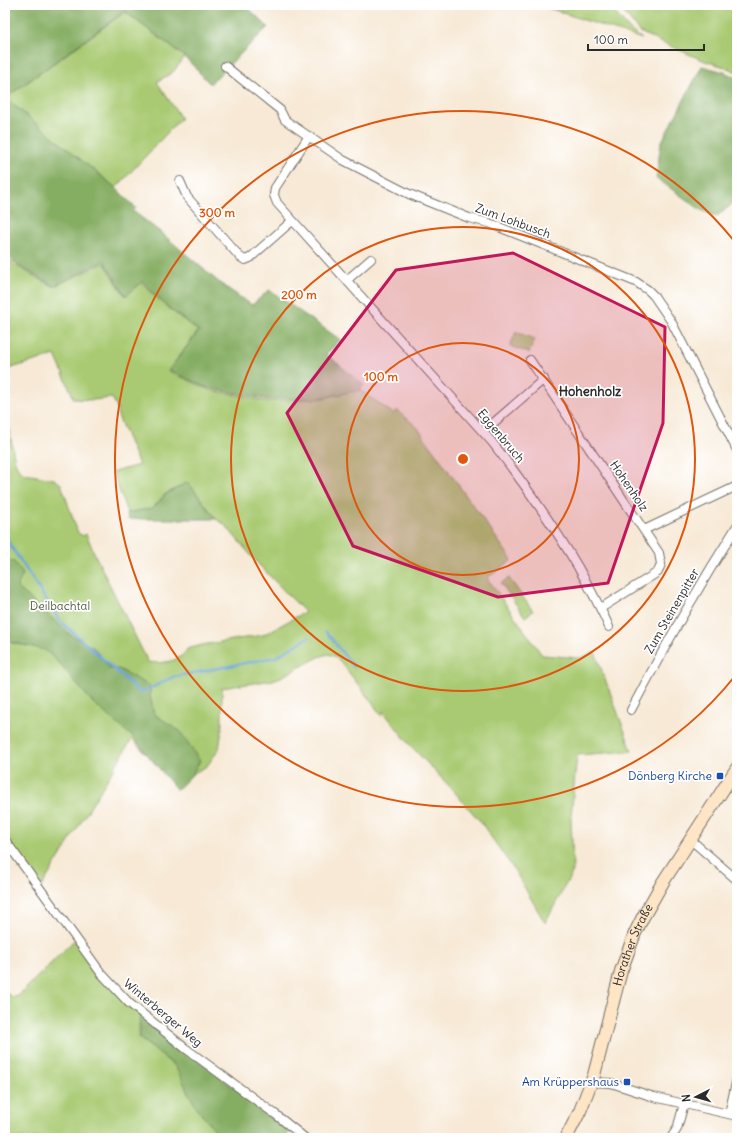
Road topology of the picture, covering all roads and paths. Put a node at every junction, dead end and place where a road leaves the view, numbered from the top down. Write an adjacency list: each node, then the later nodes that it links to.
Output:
1 (225, 66): 2 (street, Zum Lohbusch)
2 (309, 136): 4 (street, Eggenbruch); 10 (street, Zum Lohbusch)
3 (180, 181): 4 (street)
4 (292, 221): 6 (street, Eggenbruch)
5 (371, 259): 6 (street)
6 (347, 280): 9 (street, Eggenbruch)
7 (530, 360): 8 (street, Hohenholz)
8 (544, 379): 9 (street); 13 (street, Hohenholz)
9 (483, 432): 14 (street, Eggenbruch)
10 (737, 450)
11 (737, 486): 13 (street)
12 (737, 526): 16 (street, Zum Steinenpitter)
13 (644, 530): 14 (street, Hohenholz)
14 (601, 608): 15 (street, Eggenbruch)
15 (609, 627)
16 (631, 710)
17 (737, 768): 19 (main road, Horather Straße)
18 (5, 840): 25 (street, Winterberger Weg)
19 (690, 840): 20 (street); 22 (main road, Horather Straße)
20 (737, 880)
21 (737, 1078): 24 (street)
22 (592, 1082): 23 (street); 26 (main road, Horather Straße)
23 (684, 1104): 24 (street); 27 (street)
24 (733, 1115)
25 (305, 1138)
26 (566, 1138)
27 (671, 1138)

